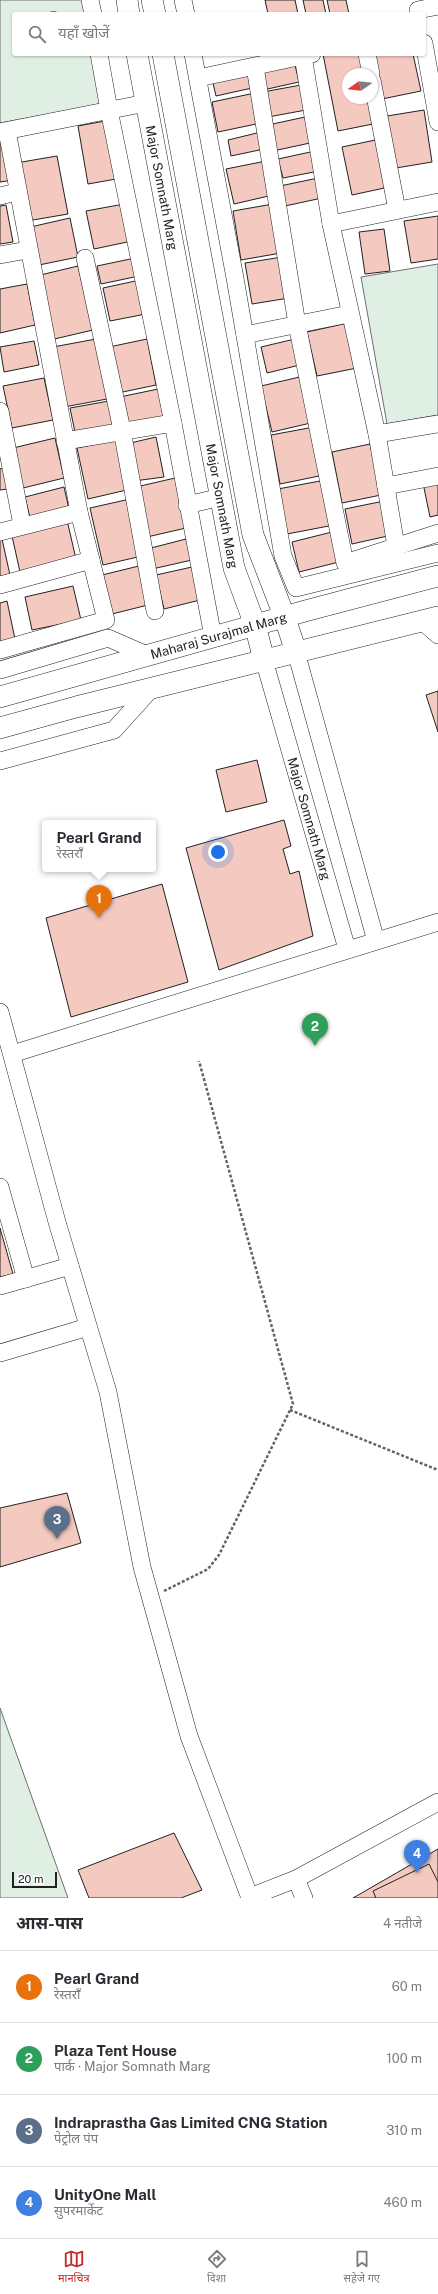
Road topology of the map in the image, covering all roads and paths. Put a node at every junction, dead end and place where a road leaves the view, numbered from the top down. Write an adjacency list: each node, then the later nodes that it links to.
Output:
1 (90, 0): 7 (street)
2 (127, 0): 8 (main road)
3 (152, 0): 9 (main road)
4 (183, 0): 10 (street)
5 (438, 6): 6 (street)
6 (418, 8)
7 (93, 12)
8 (130, 12)
9 (155, 12)
10 (186, 12)
11 (426, 54): 25 (street)
12 (99, 56): 24 (street)
13 (137, 56): 22 (main road, Major Somnath Marg)
14 (163, 56): 58 (main road, Major Somnath Marg)
15 (193, 56): 21 (street)
16 (303, 56): 19 (street)
17 (308, 56): 31 (street)
18 (367, 56): 20 (street)
19 (255, 66): 21 (street); 36 (street)
20 (370, 68)
21 (198, 78): 37 (street)
22 (146, 103): 24 (street); 46 (main road, Major Somnath Marg)
23 (377, 104): 30 (street)
24 (109, 110): 26 (street); 39 (street)
25 (438, 122)
26 (4, 132): 27 (street)
27 (17, 192): 28 (street); 32 (street)
28 (0, 196)
29 (438, 202): 30 (street)
30 (397, 210): 31 (street)
31 (331, 224): 35 (street)
32 (28, 250): 33 (street); 43 (street)
33 (0, 255)
34 (85, 258): 41 (street)
35 (349, 314): 36 (street); 42 (street)
36 (297, 324): 37 (street); 52 (street)
37 (245, 336): 53 (street)
38 (0, 411): 49 (street)
39 (173, 423): 41 (street); 47 (street)
40 (438, 424): 42 (street)
41 (122, 430): 43 (street); 57 (street)
42 (377, 434): 45 (street)
43 (65, 441): 48 (street)
44 (438, 476): 45 (street)
45 (386, 486): 52 (street)
46 (221, 497): 47 (street); 60 (main road, Major Somnath Marg)
47 (187, 505): 62 (street)
48 (79, 512): 49 (street); 54 (street)
49 (22, 526): 50 (street)
50 (0, 532)
51 (438, 533): 52 (street)
52 (396, 546)
53 (438, 553)
54 (91, 560): 56 (street); 63 (street)
55 (438, 576): 58 (main road, Maharaj Surajmal Marg)
56 (0, 585)
57 (155, 611)
58 (285, 618): 60 (main road, Maharaj Surajmal Marg); 64 (main road, Major Somnath Marg)
59 (430, 619): 61 (street); 64 (main road)
60 (255, 625): 62 (main road, Maharaj Surajmal Marg); 66 (main road, Major Somnath Marg)
61 (438, 635)
62 (213, 637): 65 (main road, Maharaj Surajmal Marg)
63 (0, 650)
64 (296, 652): 66 (main road); 73 (street, Major Somnath Marg)
65 (147, 655): 67 (street); 69 (main road, Maharaj Surajmal Marg)
66 (264, 660): 68 (main road); 74 (street, Major Somnath Marg)
67 (0, 670)
68 (152, 688): 70 (main road); 71 (street)
69 (0, 697)
70 (0, 728)
71 (0, 761)
72 (438, 922): 73 (street)
73 (376, 941): 74 (street)
74 (347, 949): 76 (street)
75 (0, 1012): 76 (street)
76 (12, 1054): 79 (street)
77 (199, 1061): 84 (path)
78 (0, 1187): 80 (street)
79 (70, 1266): 80 (street); 82 (street)
80 (26, 1279): 81 (street)
81 (0, 1286)
82 (88, 1327): 83 (street); 86 (street)
83 (0, 1353)
84 (290, 1410): 85 (path); 86 (path)
85 (438, 1470)
86 (150, 1596): 89 (street)
87 (438, 1802): 88 (street)
88 (296, 1879): 89 (street); 90 (street)
89 (250, 1898)
90 (304, 1898)

